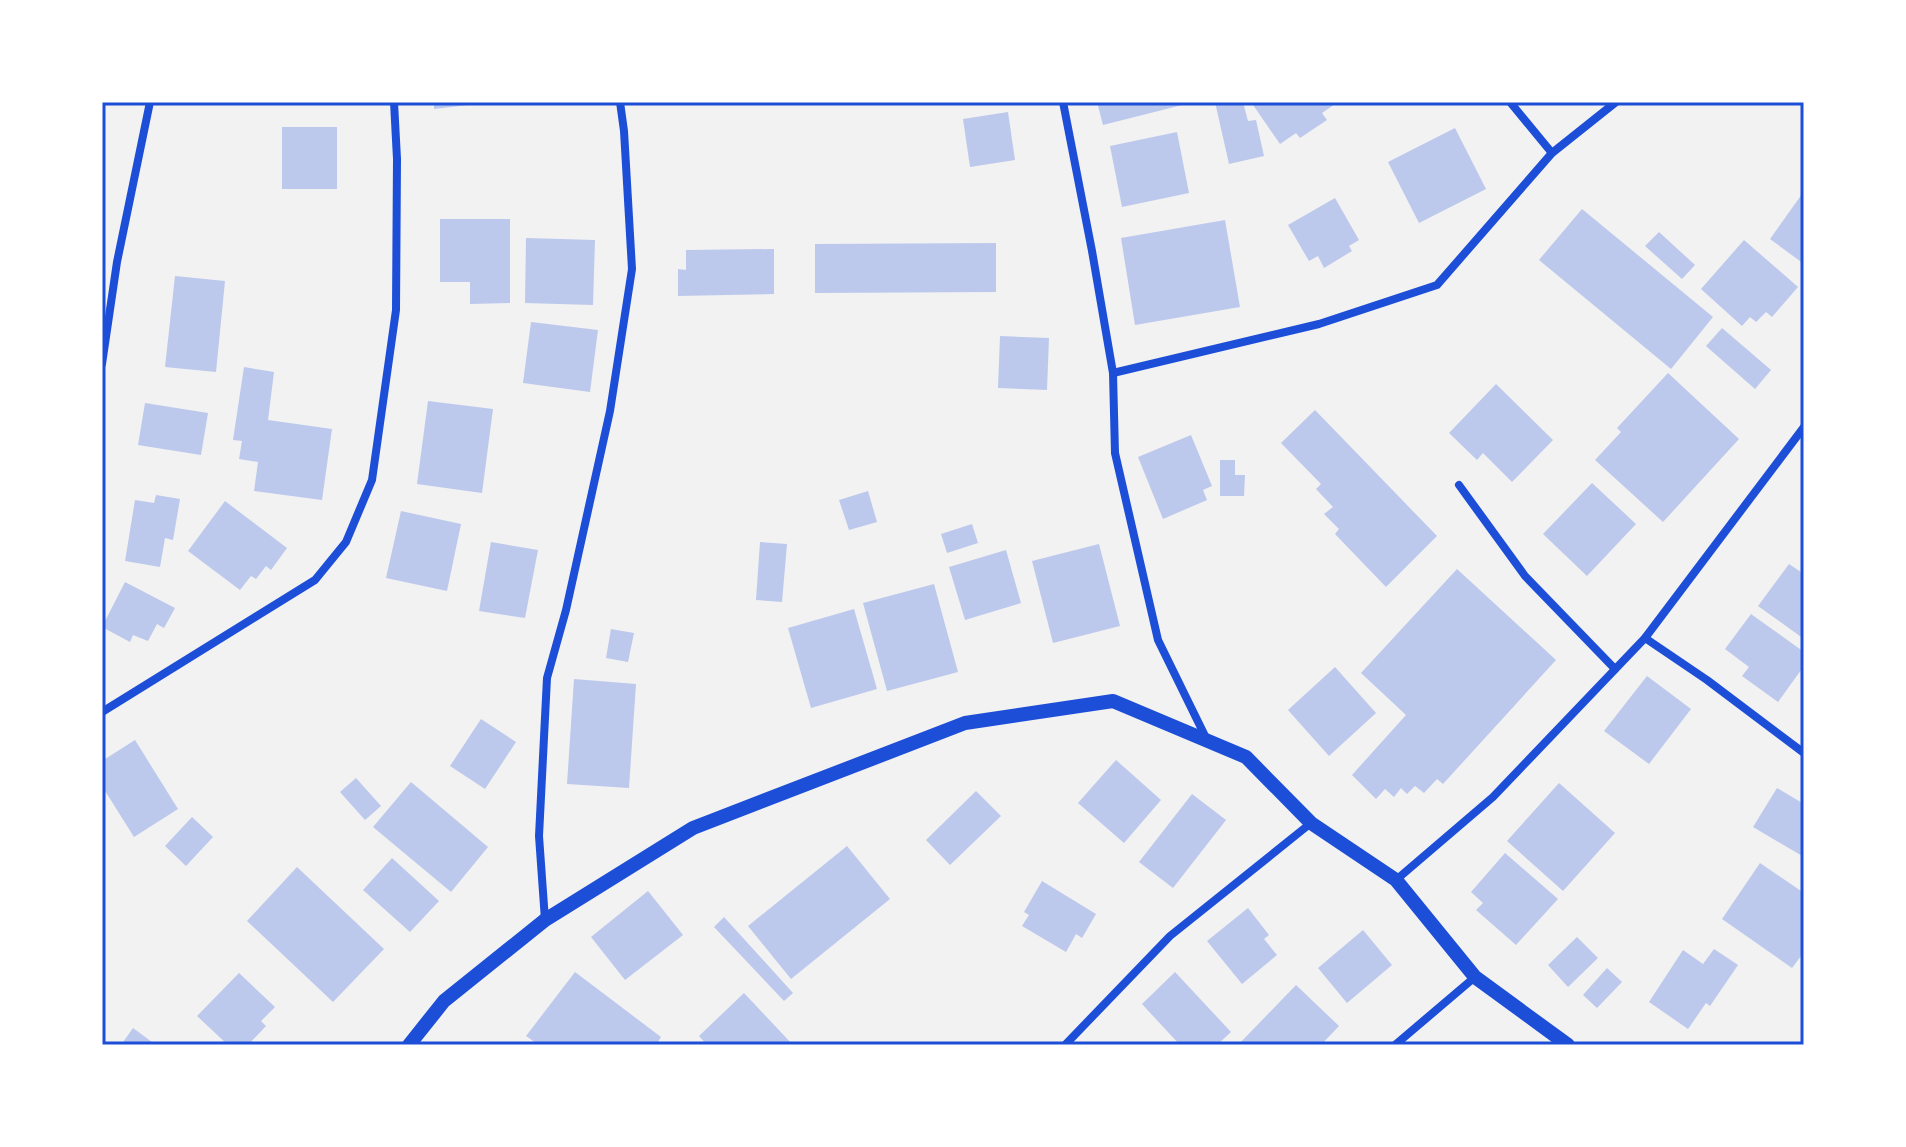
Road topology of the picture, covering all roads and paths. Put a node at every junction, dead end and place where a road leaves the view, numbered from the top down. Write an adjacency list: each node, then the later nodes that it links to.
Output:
1 (150, 102): 8 (street)
2 (394, 102): 14 (street)
3 (620, 102): 19 (street)
4 (1063, 102): 9 (street)
5 (1510, 102): 7 (street)
6 (1616, 102): 7 (street)
7 (1552, 153): 9 (street)
8 (102, 364)
9 (1113, 373): 15 (street)
10 (1804, 427): 12 (street)
11 (1459, 485): 13 (street)
12 (1645, 638): 13 (street); 16 (street)
13 (1615, 669): 18 (street)
14 (102, 712)
15 (1207, 740): 17 (street); 19 (street)
16 (1804, 753)
17 (1311, 823): 18 (street); 22 (street)
18 (1396, 880): 20 (street)
19 (545, 920): 21 (street)
20 (1475, 977): 23 (street); 24 (street)
21 (409, 1045)
22 (1065, 1045)
23 (1395, 1045)
24 (1568, 1045)

